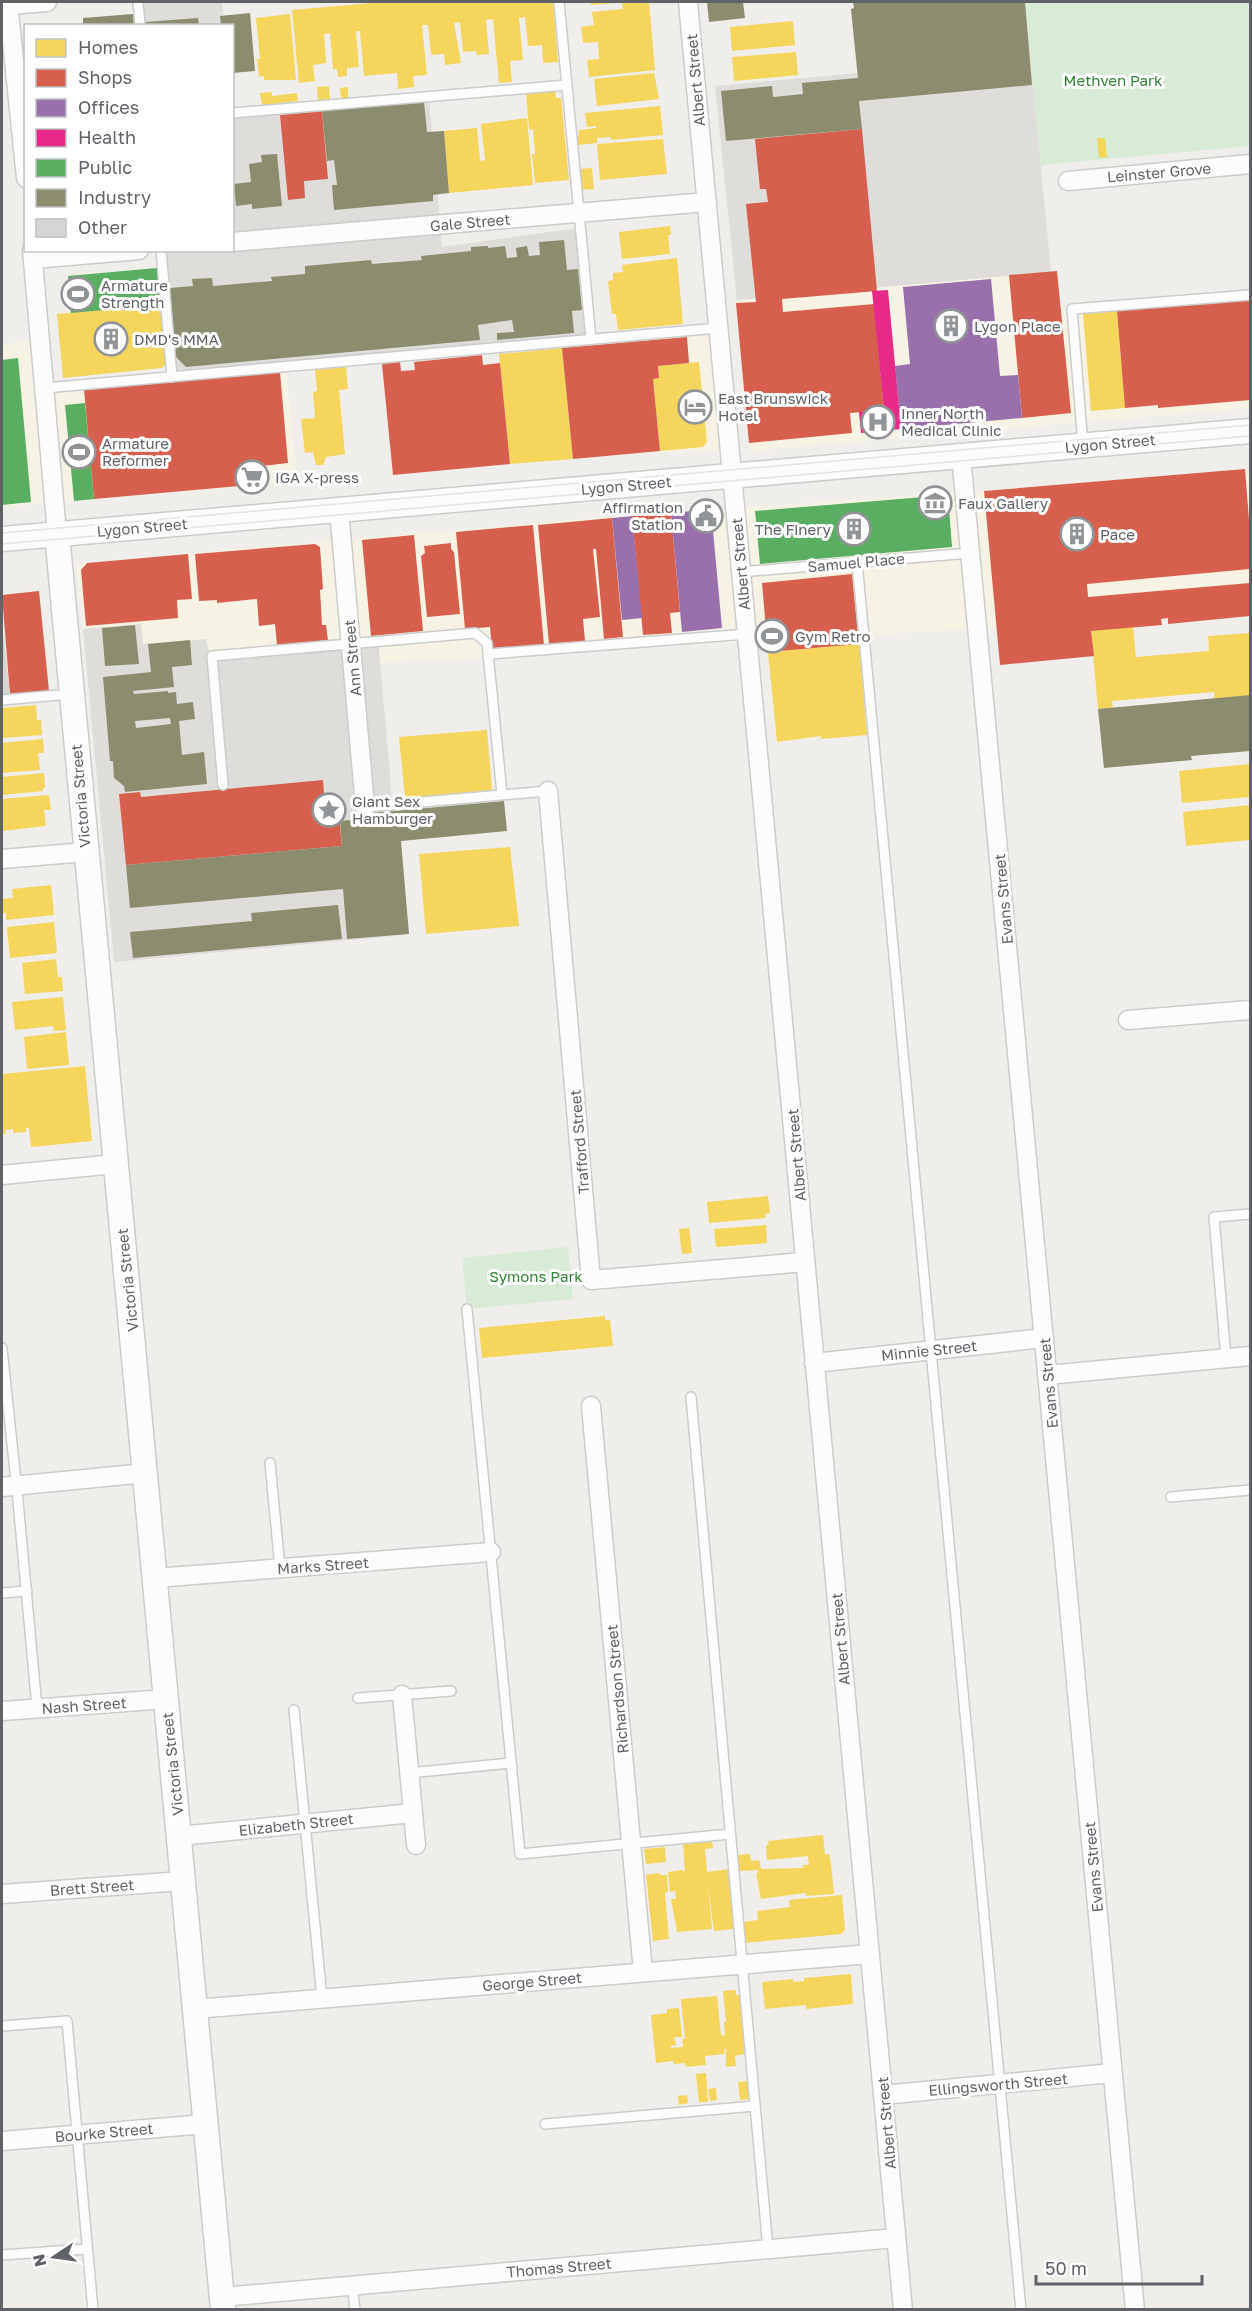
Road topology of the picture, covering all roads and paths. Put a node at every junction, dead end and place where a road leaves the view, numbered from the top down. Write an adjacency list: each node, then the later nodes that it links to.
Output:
1 (48, 2): 5 (street)
2 (138, 2): 6 (lane)
3 (559, 2): 7 (lane)
4 (688, 2): 12 (street, Albert Street)
5 (9, 3): 9 (street)
6 (140, 24)
7 (567, 85): 8 (lane); 13 (lane)
8 (234, 113)
9 (24, 157)
10 (1251, 164): 11 (street, Leinster Grove)
11 (1068, 181)
12 (707, 202): 13 (street, Gale Street); 19 (street, Albert Street)
13 (579, 213): 14 (street, Gale Street); 20 (lane)
14 (234, 243)
15 (97, 252): 17 (street)
16 (161, 252): 21 (lane)
17 (33, 255): 22 (street, Victoria Street)
18 (1251, 295): 24 (lane)
19 (718, 328): 20 (lane); 26 (street, Albert Street)
20 (591, 339): 21 (lane)
21 (172, 377): 22 (lane)
22 (45, 388): 28 (street, Victoria Street)
23 (1251, 431): 24 (street, Lygon Street)
24 (1083, 445): 25 (street, Lygon Street)
25 (961, 456): 26 (street, Lygon Street); 30 (street, Evans Street)
26 (732, 475): 27 (street, Lygon Street); 32 (street, Albert Street)
27 (339, 510): 28 (street, Lygon Street); 34 (street, Ann Street)
28 (57, 534): 29 (street, Lygon Street); 36 (street, Victoria Street)
29 (2, 539)
30 (970, 553): 31 (lane, Samuel Place); 51 (street, Evans Street)
31 (857, 562): 32 (lane, Samuel Place); 53 (lane)
32 (741, 572): 33 (street, Albert Street)
33 (747, 634): 35 (lane); 49 (street, Albert Street)
34 (350, 644): 35 (lane); 38 (lane); 41 (street, Ann Street)
35 (489, 654): 40 (lane)
36 (71, 694): 37 (lane); 42 (street, Victoria Street)
37 (2, 700)
38 (223, 785)
39 (548, 791): 40 (lane); 49 (street, Trafford Street)
40 (502, 794): 41 (lane)
41 (365, 807)
42 (86, 852): 43 (street); 46 (street, Victoria Street)
43 (2, 859)
44 (1251, 1010): 45 (street)
45 (1128, 1020)
46 (115, 1164): 47 (street); 61 (street, Victoria Street)
47 (2, 1175)
48 (1251, 1214): 55 (lane)
49 (806, 1262): 56 (street, Albert Street)
50 (467, 1309): 65 (lane)
51 (1044, 1338): 53 (street, Minnie Street); 57 (street, Evans Street)
52 (2, 1348): 62 (lane)
53 (932, 1350): 56 (street, Minnie Street); 94 (lane)
54 (1251, 1356): 55 (street)
55 (1226, 1358): 57 (street)
56 (814, 1363): 87 (street, Albert Street)
57 (1047, 1375): 93 (street, Evans Street)
58 (691, 1397): 81 (lane)
59 (591, 1406): 83 (street, Richardson Street)
60 (270, 1462): 66 (lane)
61 (146, 1473): 62 (street); 67 (street, Victoria Street)
62 (9, 1486): 68 (lane)
63 (1251, 1490): 64 (lane)
64 (1171, 1497)
65 (491, 1552): 66 (street, Marks Street); 77 (lane)
66 (280, 1568): 67 (street, Marks Street)
67 (155, 1578): 72 (street, Victoria Street)
68 (27, 1591): 69 (lane); 74 (lane)
69 (2, 1593)
70 (451, 1691): 71 (lane)
71 (402, 1695): 73 (lane); 78 (street)
72 (166, 1698): 74 (street, Nash Street); 82 (street, Victoria Street)
73 (358, 1698)
74 (37, 1708): 76 (street, Nash Street)
75 (294, 1710): 80 (lane)
76 (2, 1711)
77 (511, 1763): 78 (lane); 83 (lane)
78 (409, 1773): 79 (street)
79 (413, 1813): 80 (street, Elizabeth Street); 84 (street)
80 (305, 1823): 82 (street, Elizabeth Street); 90 (lane)
81 (730, 1834): 83 (lane); 88 (lane)
82 (179, 1836): 85 (street, Victoria Street)
83 (631, 1844): 89 (street, Richardson Street)
84 (416, 1845)
85 (183, 1881): 86 (street, Brett Street); 91 (street, Victoria Street)
86 (2, 1894)
87 (870, 1954): 88 (street, George Street); 95 (street, Albert Street)
88 (741, 1965): 89 (street, George Street); 96 (lane)
89 (644, 1972): 90 (street, George Street)
90 (322, 1998): 91 (street, George Street)
91 (195, 2009): 97 (street, Victoria Street)
92 (2, 2026): 99 (lane)
93 (1113, 2073): 94 (street, Ellingsworth Street); 111 (street, Evans Street)
94 (1001, 2084): 95 (street, Ellingsworth Street); 110 (lane)
95 (883, 2095): 101 (street, Albert Street)
96 (754, 2106): 98 (lane); 103 (lane)
97 (206, 2124): 99 (street, Bourke Street); 106 (street, Victoria Street)
98 (545, 2124)
99 (76, 2135): 100 (street, Bourke Street); 102 (lane)
100 (2, 2141)
101 (896, 2238): 103 (street, Thomas Street); 109 (street, Albert Street)
102 (87, 2249): 104 (lane); 107 (lane)
103 (768, 2249): 105 (street, Thomas Street)
104 (2, 2255)
105 (352, 2285): 106 (street, Thomas Street); 108 (lane)
106 (222, 2303)
107 (93, 2310)
108 (355, 2310)
109 (903, 2310)
110 (1021, 2310)
111 (1135, 2310)

